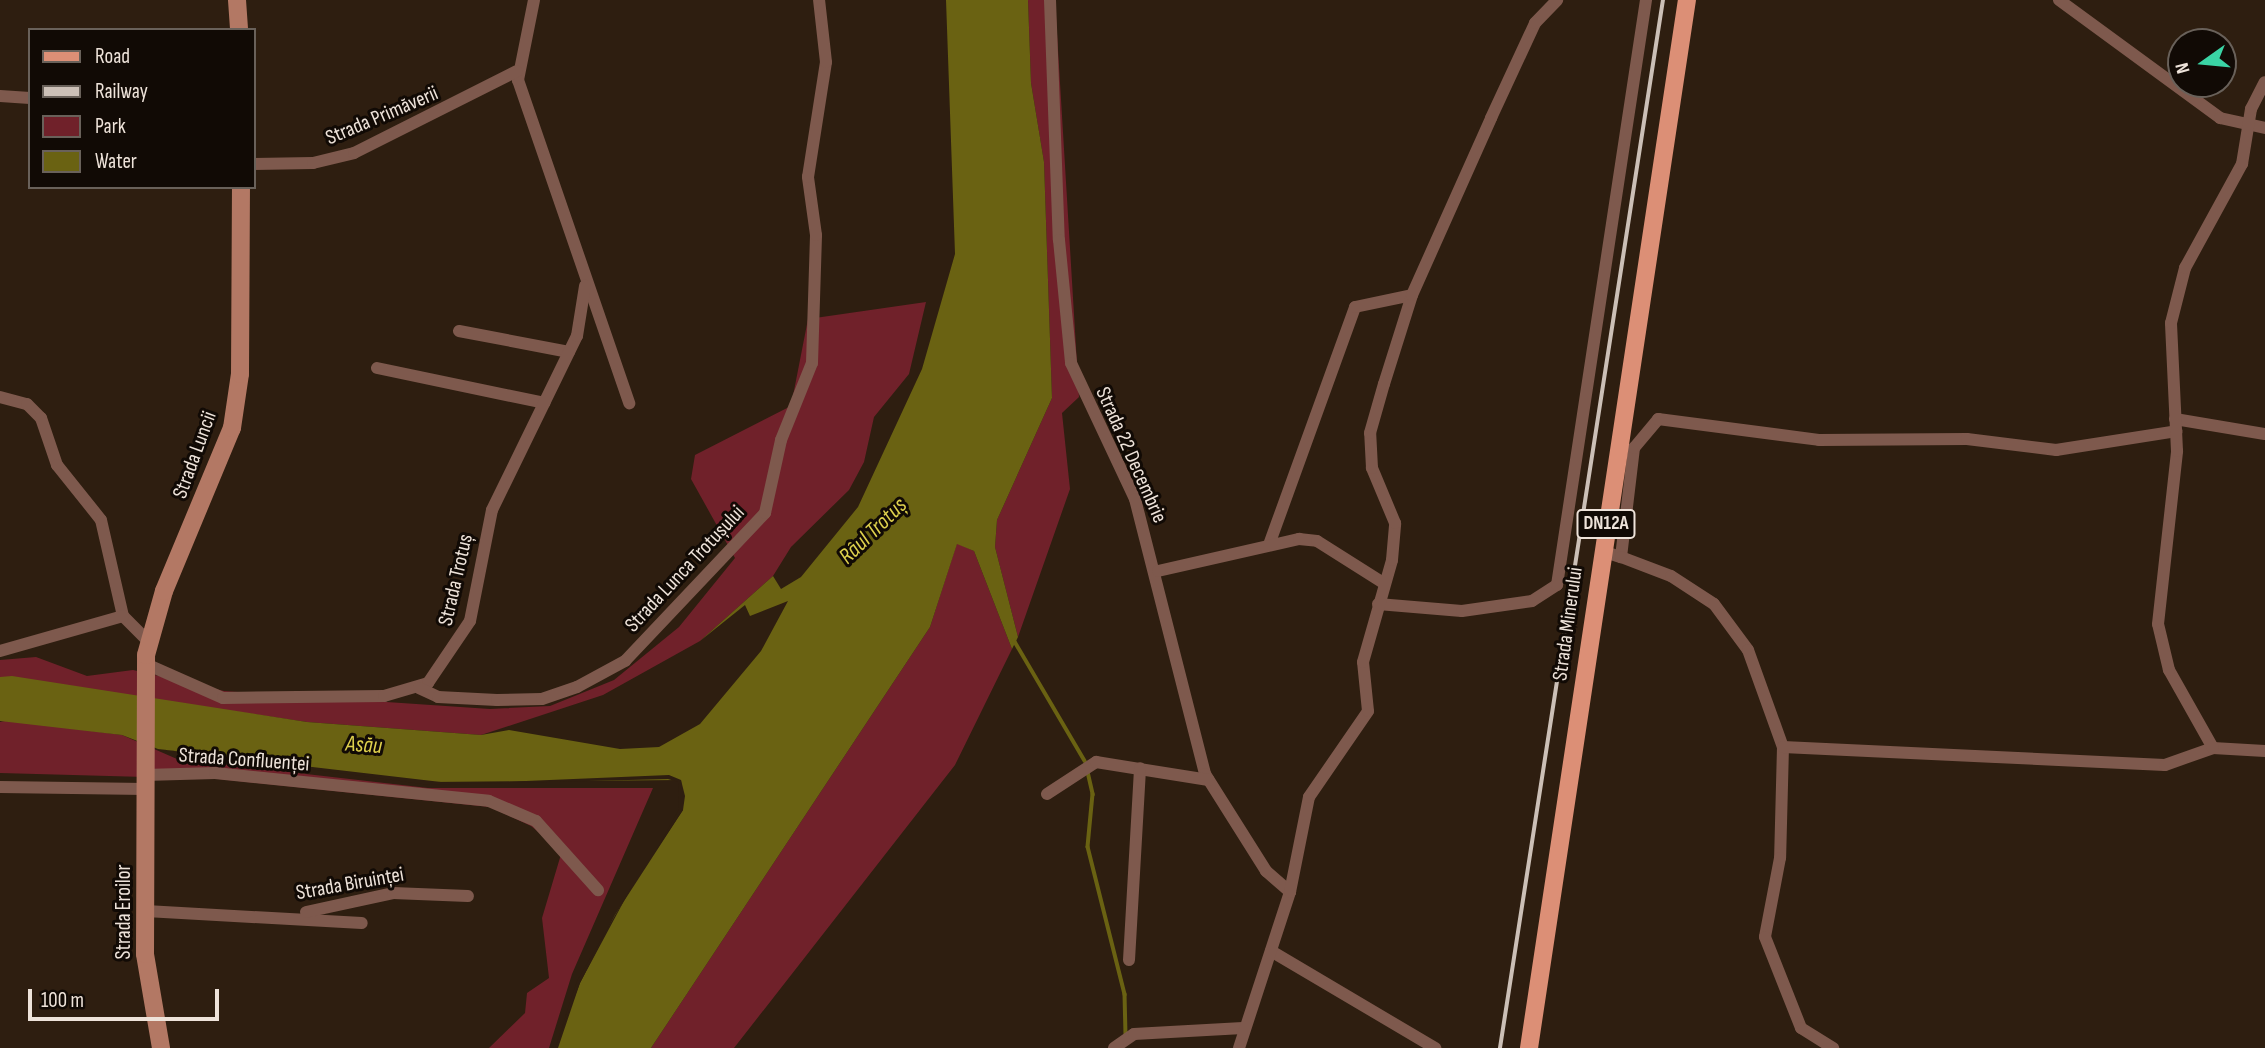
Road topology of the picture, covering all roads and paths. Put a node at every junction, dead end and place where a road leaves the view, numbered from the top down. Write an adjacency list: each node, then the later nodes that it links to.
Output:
1 (237, 0): 9 (main road)
2 (534, 0): 10 (street)
3 (819, 0): 39 (street, Strada Lunca Trotușului)
4 (1050, 0): 31 (street, Strada 22 Decembrie)
5 (1557, 0): 19 (street)
6 (1646, 0): 33 (street, Strada Minerului)
7 (1688, 0): 29 (main road, Strada Minerului / DN12A)
8 (2059, 0): 14 (street)
9 (239, 28)
10 (517, 71): 16 (street, Strada Primăverii); 18 (street, Strada Trotuș)
11 (2265, 82): 14 (street)
12 (0, 96): 13 (street)
13 (28, 98)
14 (2249, 127): 15 (street); 26 (street)
15 (2265, 128)
16 (256, 164)
17 (241, 189): 35 (main road, Strada Luncii)
18 (585, 286): 21 (street, Strada Trotuș); 24 (street, Strada Trotuș)
19 (1412, 295): 28 (street); 32 (street)
20 (459, 331): 21 (street)
21 (569, 352): 25 (street, Strada Trotuș)
22 (377, 368): 25 (street)
23 (0, 397): 34 (street)
24 (629, 402)
25 (544, 403): 39 (street, Strada Trotuș)
26 (2176, 425): 27 (street); 30 (street); 41 (street)
27 (2265, 434)
28 (1270, 542): 31 (street); 32 (street)
29 (1602, 551): 30 (street); 61 (main road, Strada Minerului / DN12A)
30 (1621, 556): 40 (street)
31 (1158, 571): 44 (street, Strada 22 Decembrie)
32 (1385, 584): 33 (street)
33 (1378, 604): 49 (street)
34 (123, 616): 35 (street); 36 (street)
35 (149, 642): 37 (main road, Strada Luncii)
36 (0, 651)
37 (146, 664): 38 (main road, Strada Luncii); 39 (street)
38 (145, 688): 45 (main road, Strada Eroilor)
39 (419, 688)
40 (1783, 747): 41 (street); 62 (street)
41 (2213, 748): 42 (street)
42 (2265, 751)
43 (1140, 768): 44 (street); 47 (street); 55 (street)
44 (1209, 780): 49 (street, Strada 22 Decembrie)
45 (145, 782): 46 (street, Strada Confluenței); 48 (street, Strada Confluenței); 51 (main road, Strada Eroilor)
46 (0, 787)
47 (1047, 794)
48 (598, 890)
49 (1290, 892): 54 (street)
50 (468, 896): 52 (street, Strada Biruinței)
51 (146, 911): 52 (street, Strada Biruinței); 57 (main road, Strada Eroilor)
52 (281, 915): 53 (street, Strada Biruinței)
53 (362, 923)
54 (1271, 951): 56 (street); 60 (street)
55 (1129, 960)
56 (1243, 1028): 58 (street); 59 (street)
57 (160, 1048)
58 (1114, 1048)
59 (1239, 1048)
60 (1435, 1048)
61 (1529, 1048)
62 (1833, 1048)

